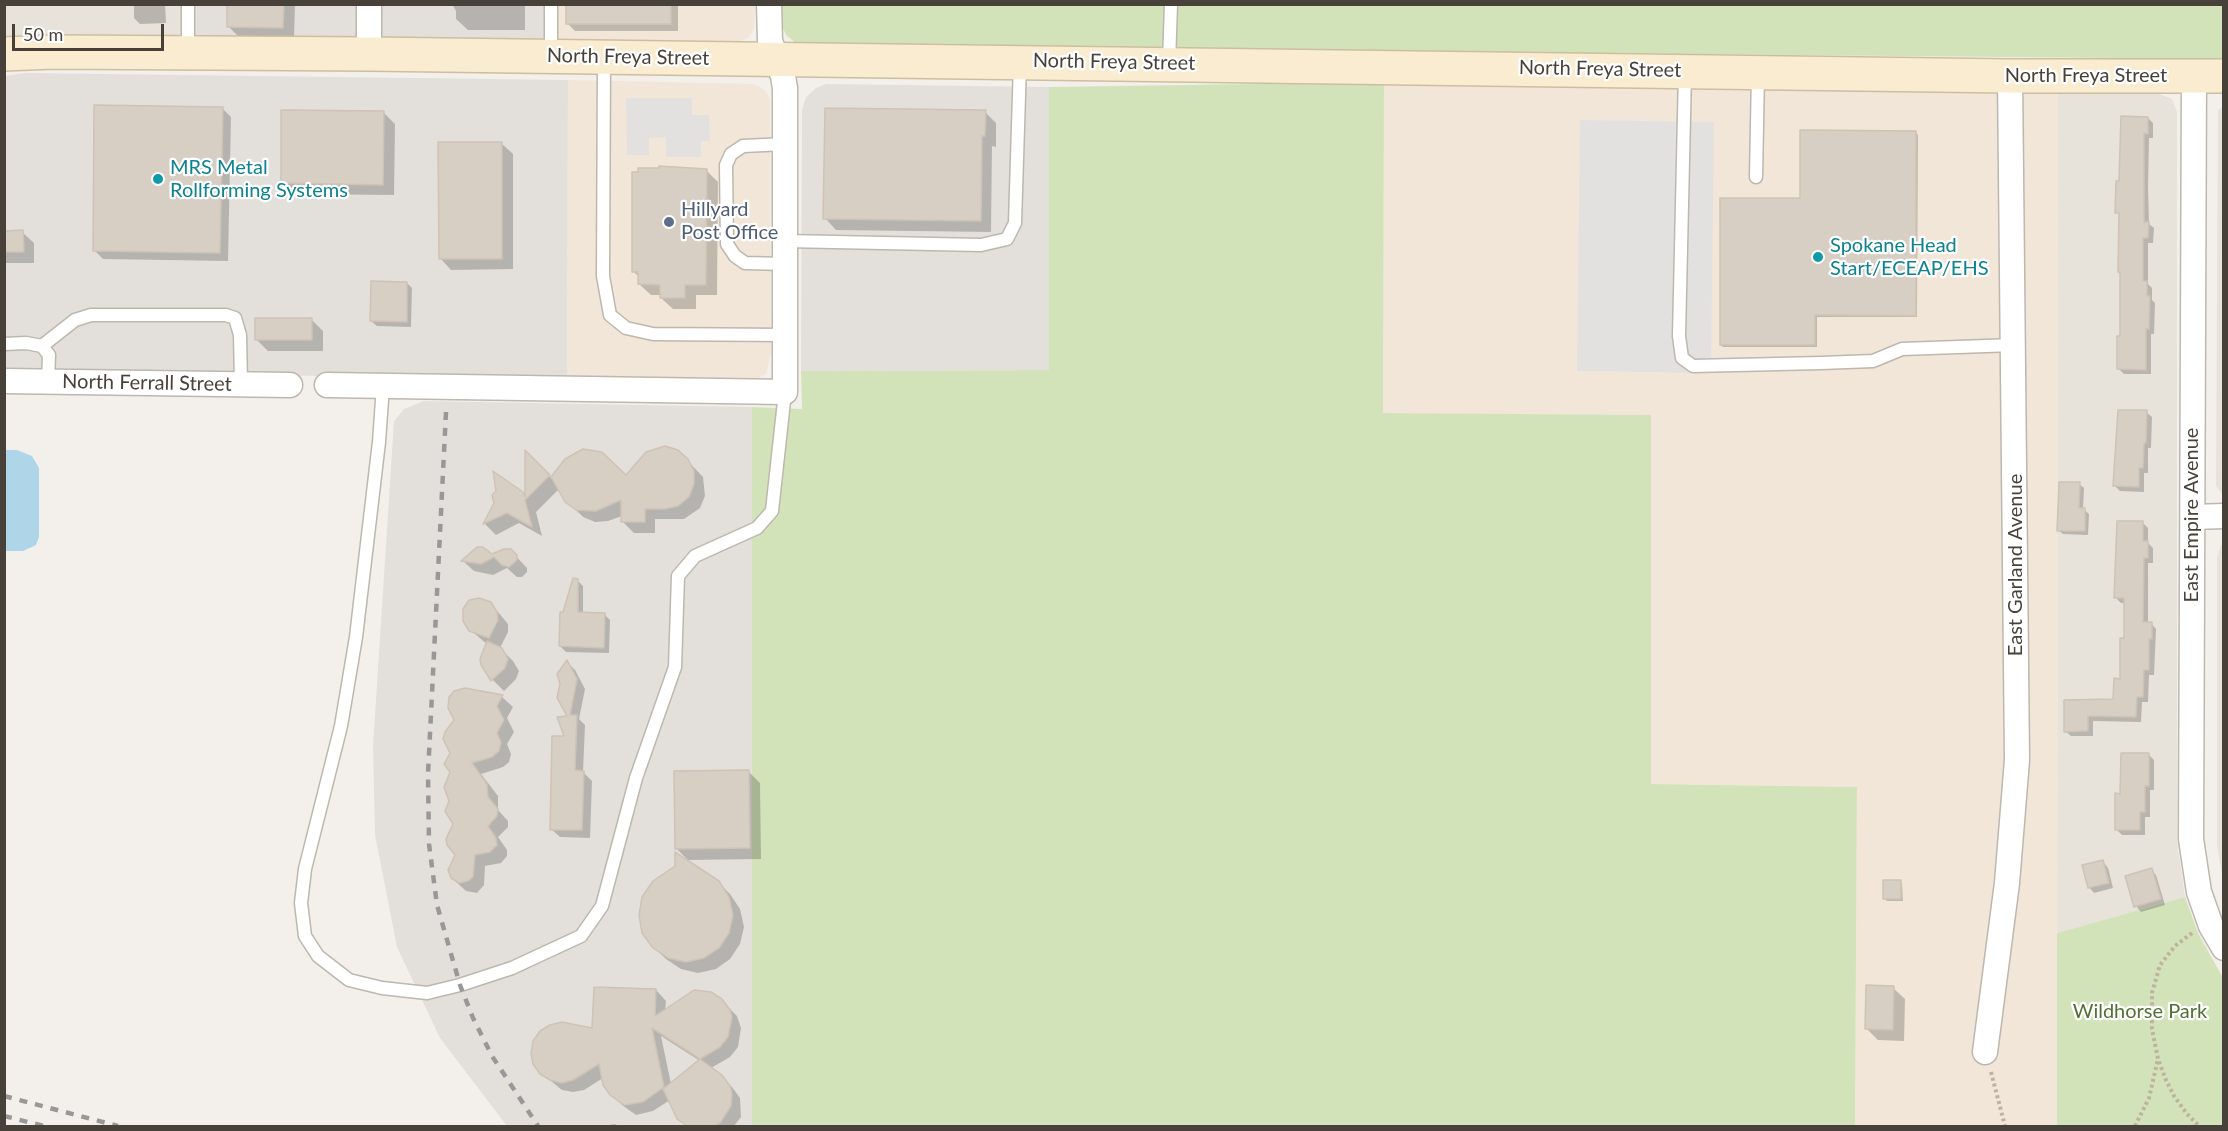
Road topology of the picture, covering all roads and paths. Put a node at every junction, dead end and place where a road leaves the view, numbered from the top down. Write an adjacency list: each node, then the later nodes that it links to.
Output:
1 (188, 4): 6 (lane)
2 (369, 4): 8 (street)
3 (551, 4): 9 (lane)
4 (768, 4): 11 (street)
5 (1171, 4): 13 (lane)
6 (188, 53): 7 (street, North Freya Street); 8 (street, North Freya Street)
7 (4, 54)
8 (369, 54): 9 (street, North Freya Street)
9 (551, 56): 10 (street, North Freya Street)
10 (604, 57): 11 (street, North Freya Street); 21 (lane)
11 (777, 59): 12 (street, North Freya Street); 18 (street)
12 (1020, 61): 13 (street, North Freya Street); 20 (lane)
13 (1169, 63): 14 (street, North Freya Street)
14 (1684, 71): 15 (street, North Freya Street); 23 (lane)
15 (1758, 72): 16 (street, North Freya Street); 19 (lane)
16 (2010, 76): 17 (street, North Freya Street); 23 (street, East Garland Avenue)
17 (2209, 76): 33 (street, East Empire Avenue)
18 (785, 144): 20 (street); 20 (lane)
19 (1756, 177)
20 (785, 253): 21 (street)
21 (785, 335): 31 (street)
22 (4, 344): 24 (lane)
23 (2014, 345): 36 (street, East Garland Avenue)
24 (42, 346): 26 (lane); 27 (lane)
25 (4, 381): 26 (street, North Ferrall Street)
26 (48, 382): 27 (street, North Ferrall Street)
27 (241, 384): 28 (street, North Ferrall Street)
28 (290, 385)
29 (327, 385): 30 (street)
30 (383, 386): 31 (street); 31 (lane)
31 (785, 393)
32 (2223, 516): 33 (street)
33 (2193, 517): 34 (street, East Empire Avenue)
34 (2211, 926): 35 (street, East Empire Avenue); 37 (path)
35 (2223, 948)
36 (1985, 1052): 38 (path)
37 (2158, 1059): 39 (path); 40 (path)
38 (2005, 1126)
39 (2135, 1126)
40 (2199, 1126)

